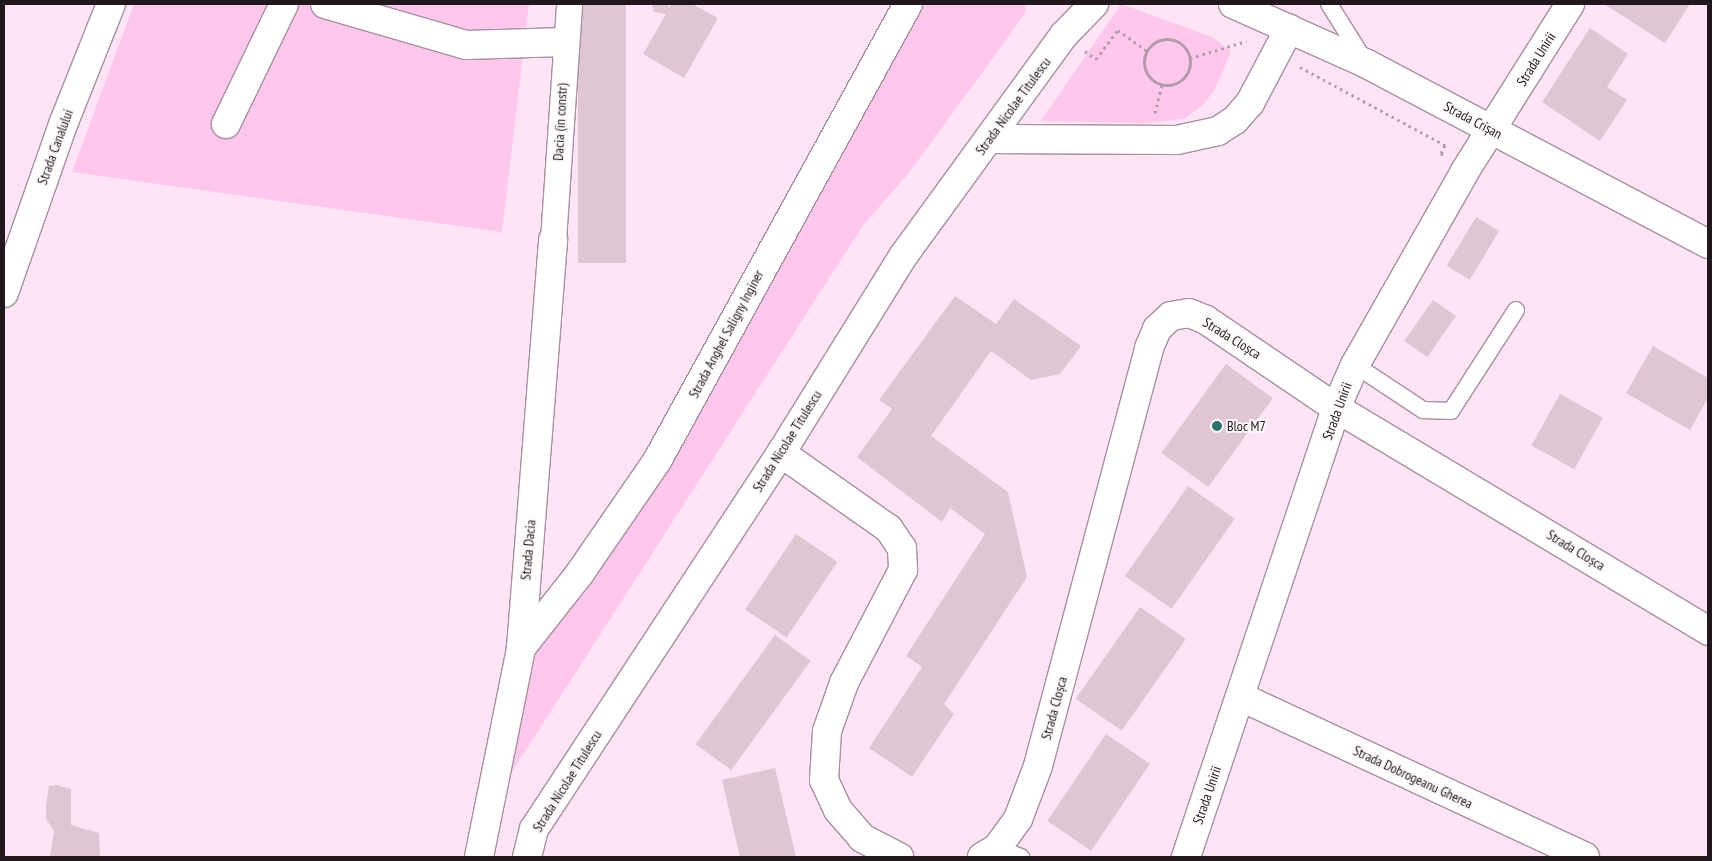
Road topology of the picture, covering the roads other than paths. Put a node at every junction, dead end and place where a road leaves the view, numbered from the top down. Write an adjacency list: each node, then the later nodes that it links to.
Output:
1 (111, 4): 20 (street, Strada Canalului)
2 (284, 4): 15 (street)
3 (325, 4): 13 (street)
4 (569, 4): 13 (street, Dacia (in constr))
5 (908, 4): 26 (street, Strada Anghel Saligny Inginer)
6 (1077, 4): 11 (street, Strada Nicolae Titulescu)
7 (1094, 4): 11 (street, Strada Nicolae Titulescu)
8 (1233, 4): 12 (street, Strada Crișan)
9 (1329, 4): 14 (lane)
10 (1570, 4): 16 (street, Strada Unirii)
11 (1064, 35): 17 (street, Strada Nicolae Titulescu)
12 (1283, 41): 14 (street, Strada Crișan); 17 (street)
13 (564, 42): 18 (street, Dacia (in constr))
14 (1367, 64): 16 (street, Strada Crișan)
15 (226, 124)
16 (1492, 130): 19 (street, Strada Crișan); 22 (street, Strada Unirii)
17 (990, 139): 24 (street, Strada Nicolae Titulescu)
18 (553, 240): 26 (street, Strada Dacia)
19 (1708, 244)
20 (4, 293)
21 (1516, 310): 22 (lane)
22 (1354, 365): 23 (street, Strada Unirii)
23 (1336, 408): 25 (street, Strada Cloșca); 27 (street, Strada Unirii); 28 (street, Strada Cloșca)
24 (781, 453): 30 (street, Strada Nicolae Titulescu); 31 (street)
25 (1708, 631)
26 (521, 648): 29 (street, Strada Dacia)
27 (1241, 697): 32 (street, Strada Unirii); 33 (street, Strada Dobrogeanu Gherea)
28 (1000, 854)
29 (479, 857)
30 (527, 857)
31 (899, 857)
32 (1186, 857)
33 (1585, 857)

